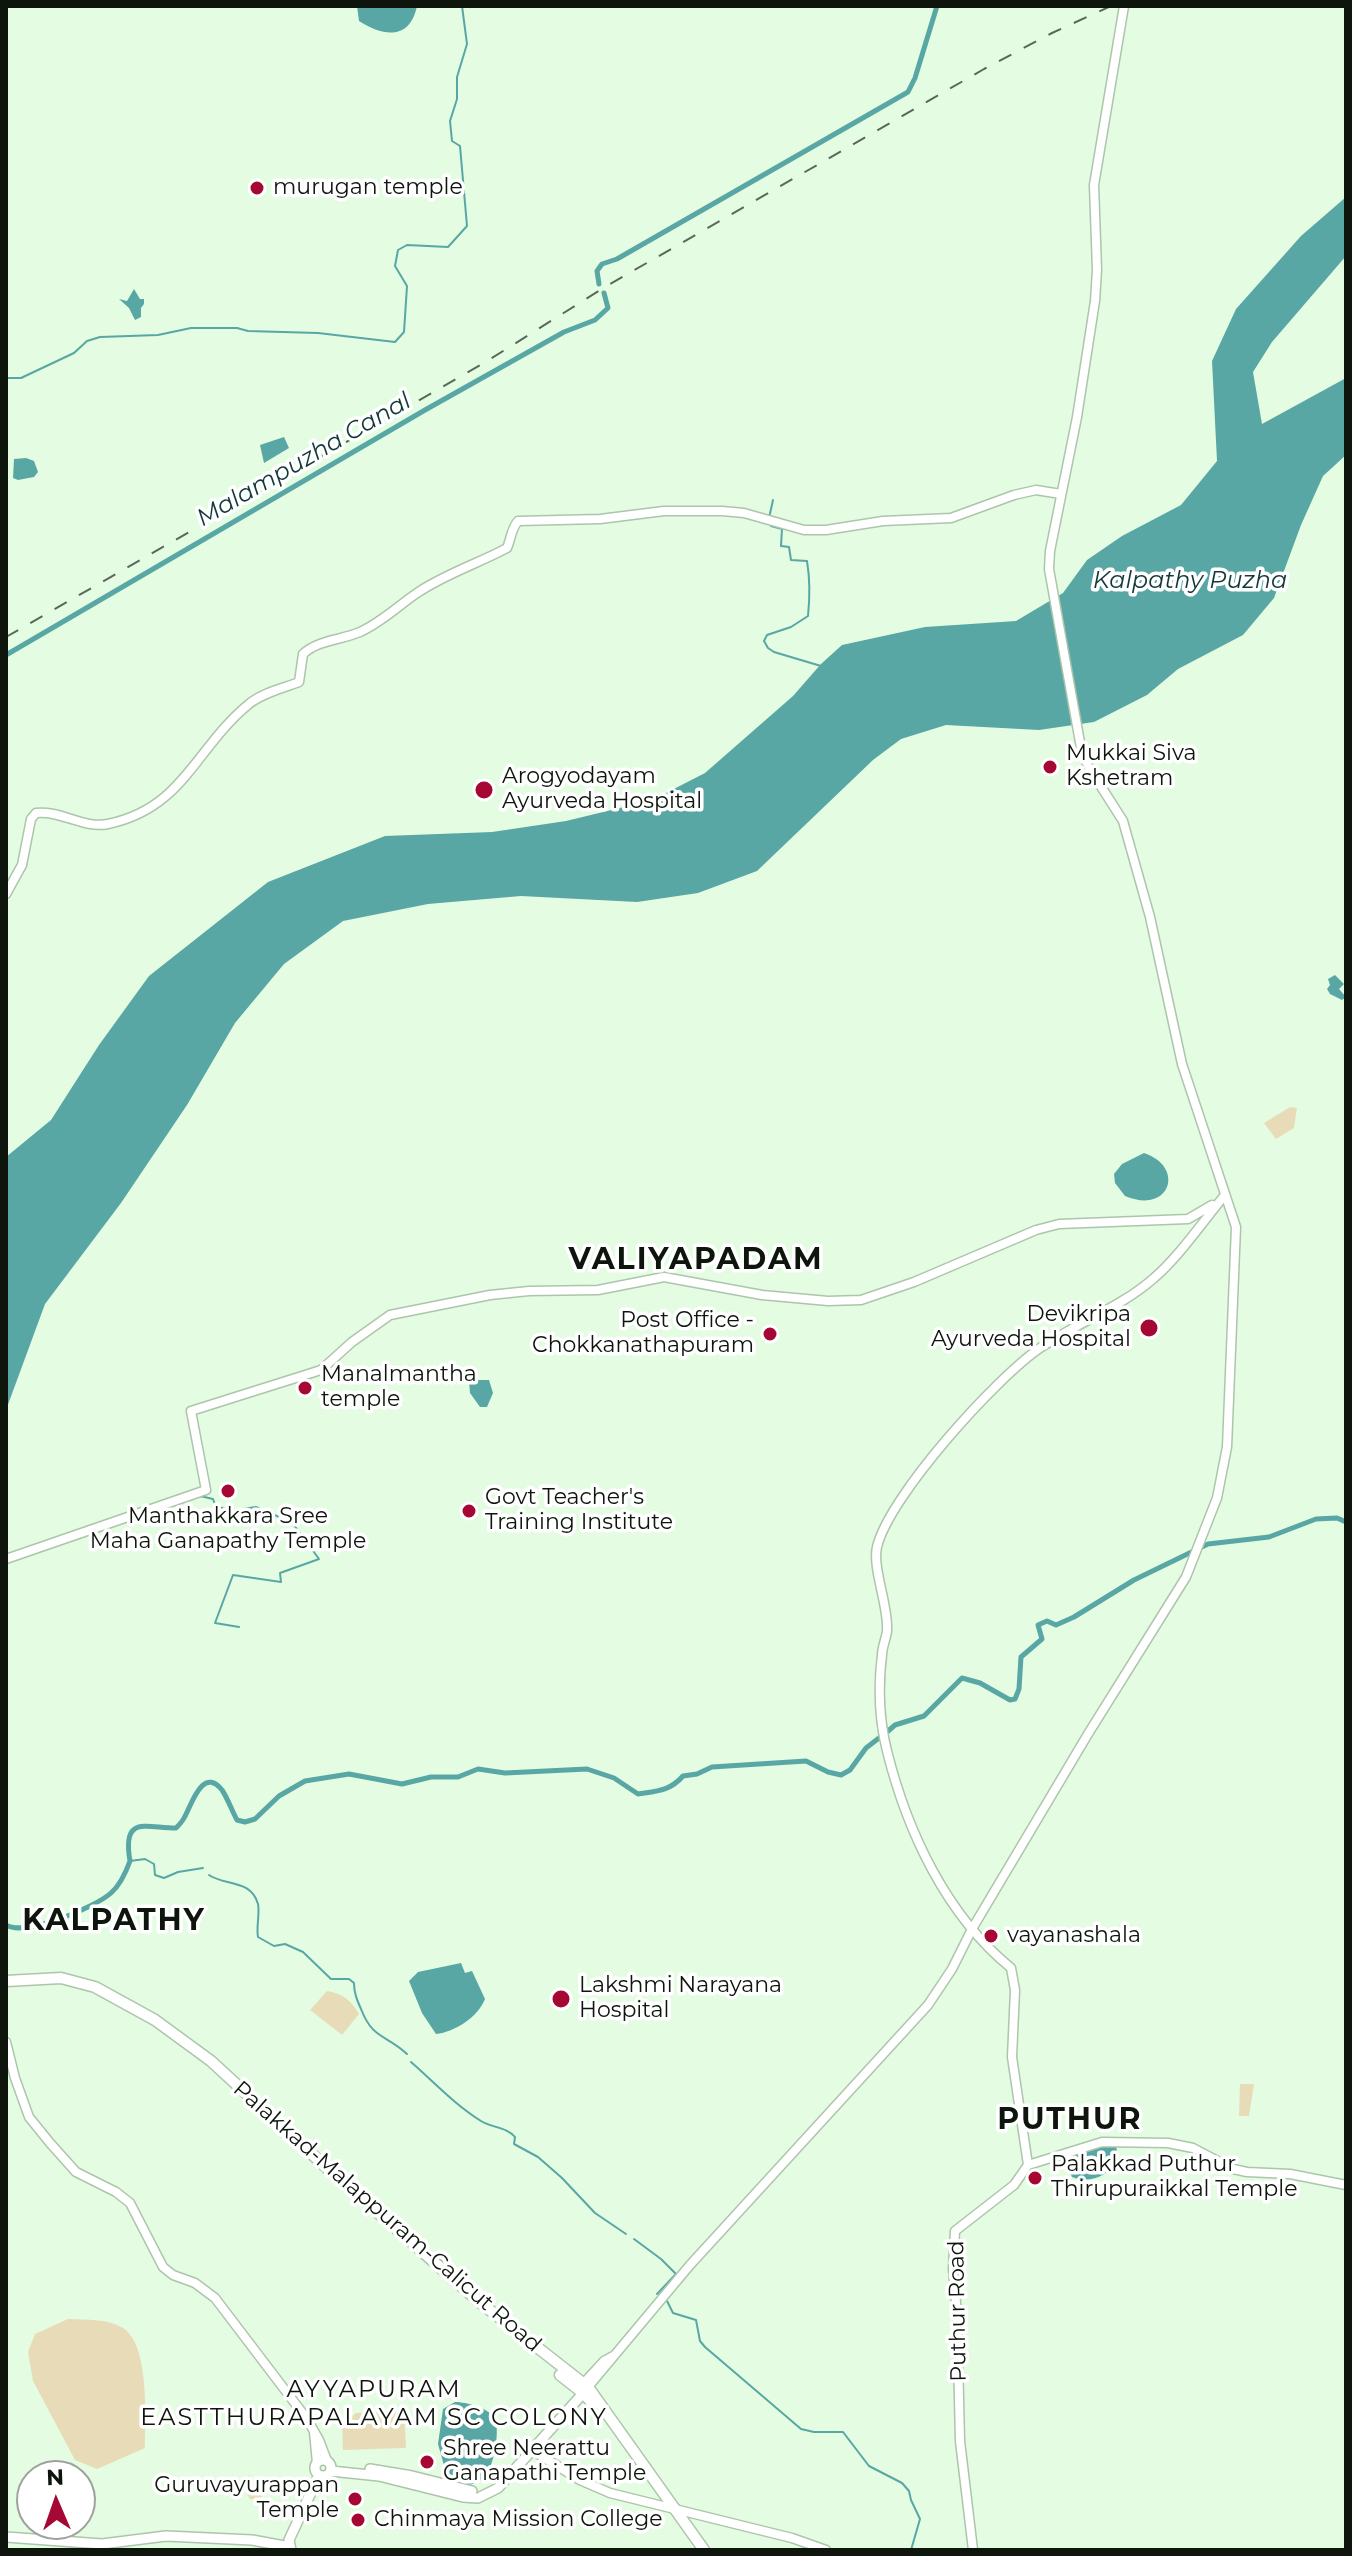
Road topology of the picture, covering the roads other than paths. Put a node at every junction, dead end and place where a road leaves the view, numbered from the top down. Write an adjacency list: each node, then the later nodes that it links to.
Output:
1 (1124, 6): 2 (street)
2 (1061, 494): 3 (street); 4 (street)
3 (6, 894)
4 (1225, 1195): 5 (street); 6 (street); 6 (street)
5 (6, 1559)
6 (972, 1929): 9 (street); 11 (street)
7 (6, 1984): 11 (highway, Palakkad-Malappuram-Calicut Road)
8 (6, 2042): 13 (street)
9 (1028, 2165): 10 (street); 20 (street, Puthur Road)
10 (1346, 2185)
11 (583, 2388): 12 (main road); 14 (highway, Palakkad-Malappuram-Calicut Road)
12 (529, 2448): 13 (main road); 14 (street)
13 (324, 2468): 16 (main road)
14 (669, 2507): 17 (highway, Palakkad-Malappuram-Calicut Road); 18 (highway, Palakkad-Malappuram-Calicut Road); 19 (street)
15 (10, 2538): 16 (main road)
16 (287, 2548)
17 (697, 2550)
18 (704, 2550)
19 (826, 2550)
20 (973, 2550)

